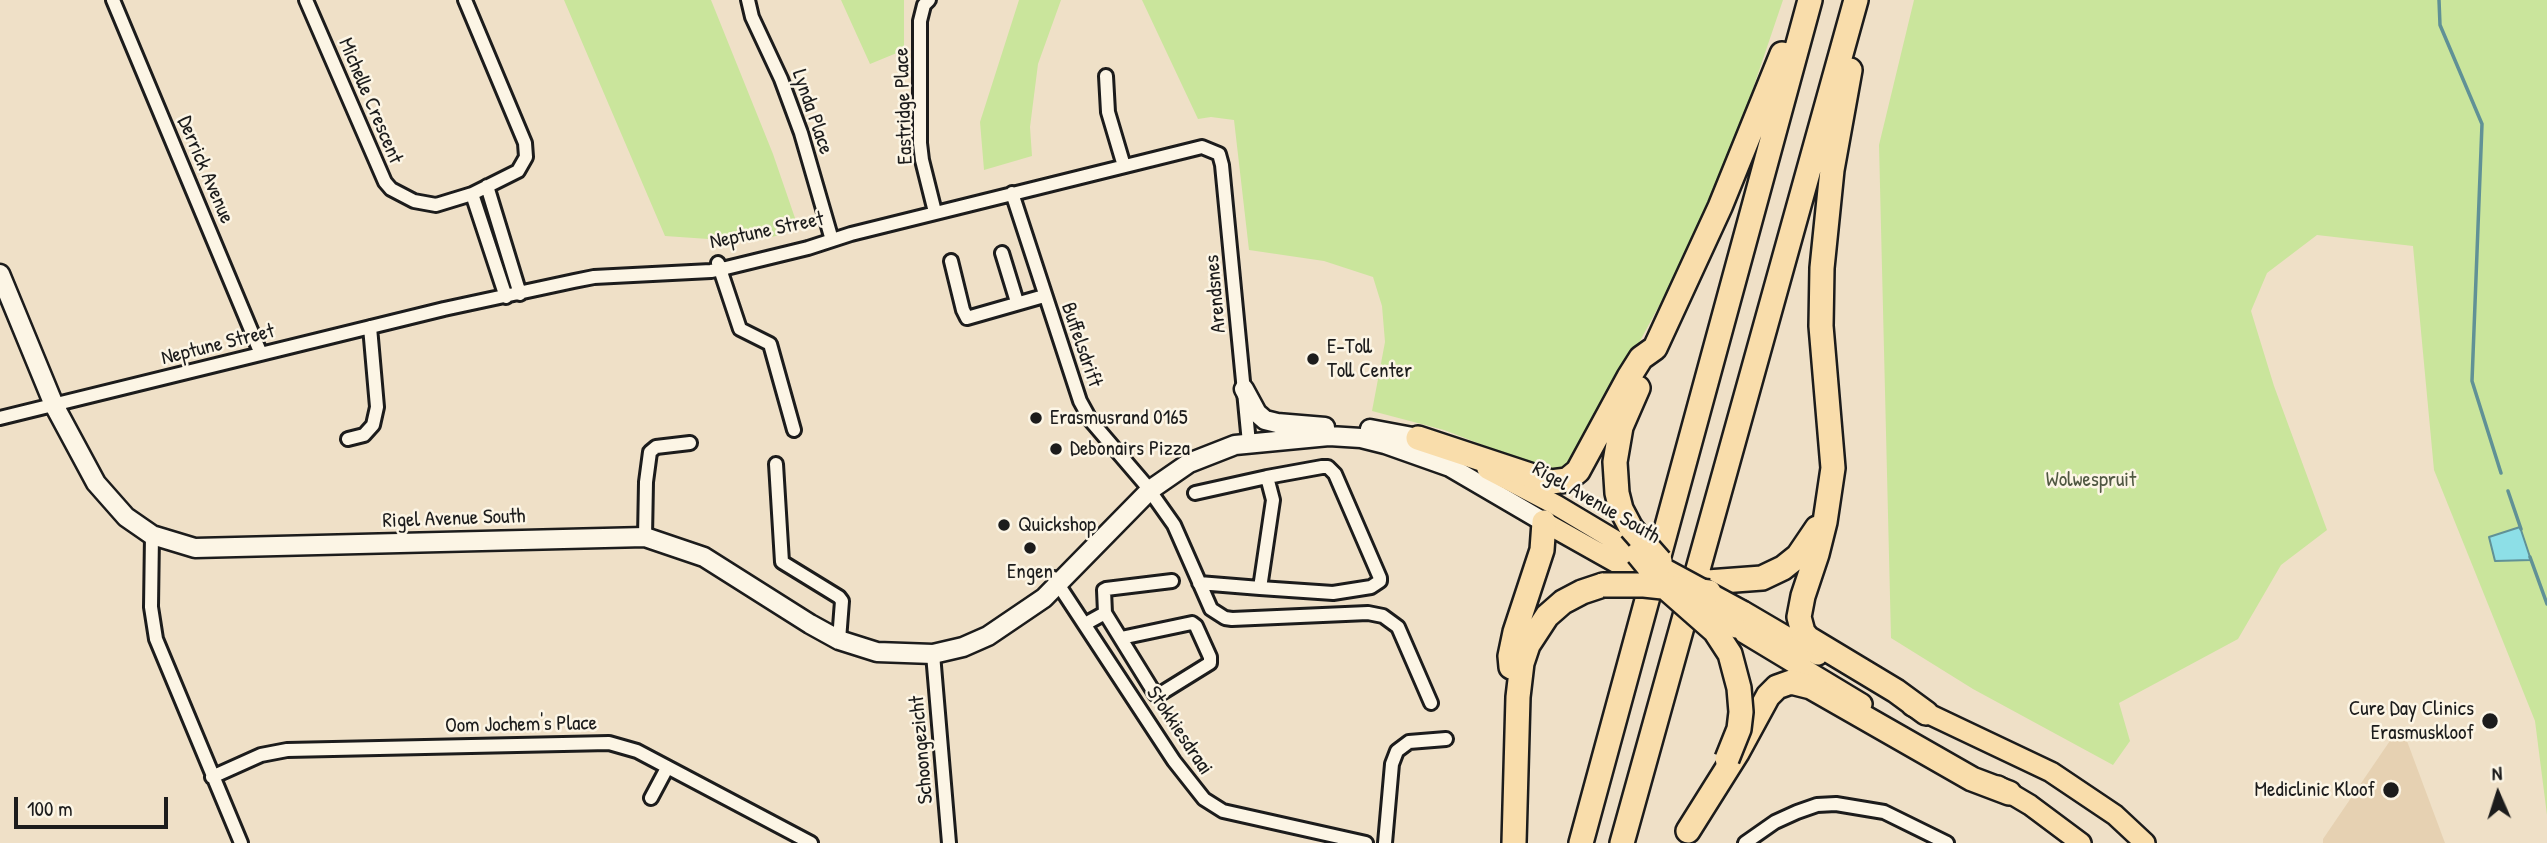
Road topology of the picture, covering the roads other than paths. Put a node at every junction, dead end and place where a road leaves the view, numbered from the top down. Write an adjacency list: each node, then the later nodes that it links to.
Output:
1 (113, 0): 27 (street, Derrick Avenue)
2 (306, 0): 15 (street, Michelle Crescent)
3 (465, 0): 13 (street, Michelle Crescent)
4 (748, 0): 17 (street, Lynda Place)
5 (929, 0): 16 (street, Eastridge Place)
6 (1803, 0): 26 (highway)
7 (1810, 0): 72 (highway)
8 (1856, 0): 73 (highway)
9 (1863, 0): 31 (highway)
10 (1106, 76): 12 (street)
11 (1208, 148): 12 (street, Neptune Street); 28 (street, Arendsnes)
12 (1124, 166): 14 (street, Neptune Street)
13 (487, 186): 15 (street, Michelle Crescent); 22 (street)
14 (1012, 193): 16 (street, Neptune Street); 23 (street, Buffelsdrift)
15 (472, 194): 22 (street)
16 (935, 212): 17 (street, Neptune Street)
17 (832, 238): 20 (street, Neptune Street)
18 (1002, 253): 24 (street)
19 (951, 261): 24 (street)
20 (718, 266): 22 (street, Neptune Street); 33 (street)
21 (0, 274): 29 (main road, Rigel Avenue South)
22 (512, 292): 25 (street, Neptune Street)
23 (1044, 296): 24 (street); 40 (street, Buffelsdrift)
24 (1017, 302)
25 (370, 327): 27 (street, Neptune Street); 36 (street)
26 (1655, 348): 35 (highway); 45 (highway)
27 (261, 354): 29 (street, Neptune Street)
28 (1244, 389): 32 (main road); 34 (street, Arendsnes)
29 (54, 405): 30 (street, Neptune Street); 43 (main road, Rigel Avenue South)
30 (0, 418)
31 (1829, 425): 48 (highway); 58 (highway)
32 (1335, 428): 34 (main road, Rigel Avenue South); 35 (main road, Rigel Avenue South)
33 (794, 430)
34 (1248, 437): 40 (main road, Rigel Avenue South); 42 (main road, Rigel Avenue South)
35 (1418, 438): 42 (main road, Rigel Avenue South)
36 (348, 439)
37 (690, 443): 44 (street)
38 (776, 464): 55 (street)
39 (1267, 477): 41 (street); 50 (street); 50 (street)
40 (1147, 487): 46 (main road, Rigel Avenue South); 49 (street, Buffelsdrift)
41 (1195, 493)
42 (1550, 513): 45 (main road, Rigel Avenue South); 64 (highway)
43 (152, 535): 44 (main road, Rigel Avenue South); 61 (street)
44 (645, 537): 55 (main road, Rigel Avenue South)
45 (1613, 538): 48 (main road, Rigel Avenue South); 48 (highway, bridge)
46 (1056, 581): 53 (street, Stokkiesdraai); 56 (main road, Rigel Avenue South)
47 (1172, 581): 51 (street)
48 (1675, 582): 52 (main road, Rigel Avenue South, bridge); 64 (highway, bridge); 65 (highway, bridge)
49 (1199, 583): 50 (street); 57 (street, Buffelsdrift)
50 (1260, 588)
51 (1105, 613): 53 (street); 54 (street)
52 (1739, 619): 58 (main road, Rigel Avenue South); 62 (main road, Rigel Avenue South)
53 (1085, 624): 69 (street, Stokkiesdraai)
54 (1121, 638): 54 (street)
55 (839, 640): 56 (main road, Rigel Avenue South)
56 (933, 653): 68 (street, Schoongezicht)
57 (1431, 703)
58 (1926, 713): 77 (main road, Rigel Avenue South)
59 (1446, 739): 70 (street)
60 (667, 768): 61 (street, Oom Jochem's Place); 63 (street); 67 (street, Oom Jochem's Place)
61 (212, 777): 66 (street)
62 (2009, 793): 65 (highway); 76 (main road, Rigel Avenue South)
63 (651, 798)
64 (1515, 813): 71 (highway)
65 (1685, 837)
66 (241, 843)
67 (811, 843)
68 (949, 843)
69 (1366, 843)
70 (1385, 843)
71 (1514, 843)
72 (1581, 843)
73 (1622, 843)
74 (1745, 843): 75 (street)
75 (1947, 843)
76 (2081, 843)
77 (2145, 843)

